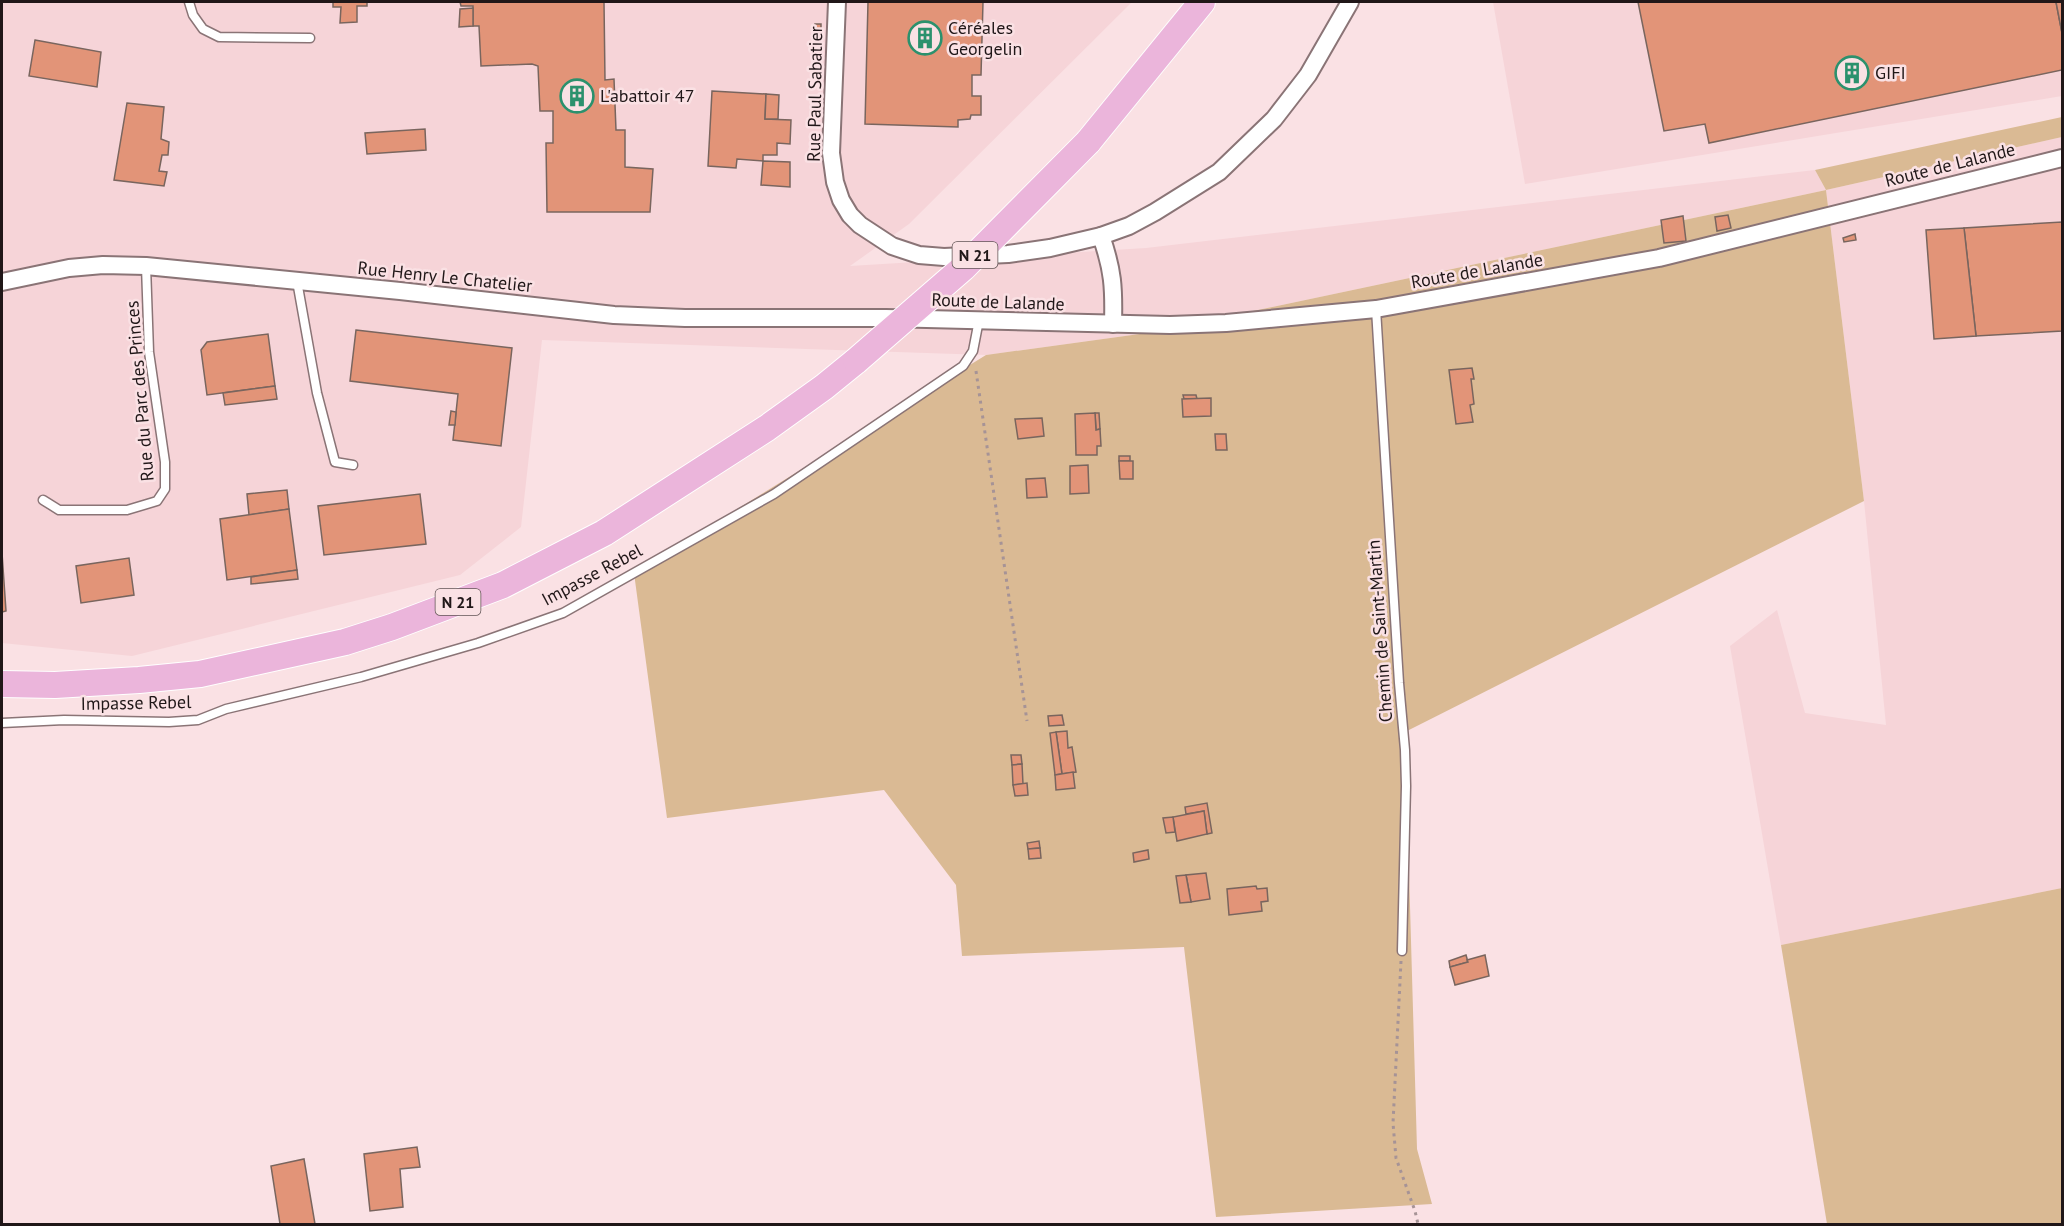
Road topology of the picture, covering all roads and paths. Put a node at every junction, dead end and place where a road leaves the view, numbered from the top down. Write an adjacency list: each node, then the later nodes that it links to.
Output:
1 (189, 2): 5 (lane)
2 (837, 2): 7 (street, Rue Paul Sabatier)
3 (1202, 2): 18 (main road, N 21, bridge)
4 (1350, 2): 7 (street, Rue Paul Sabatier)
5 (310, 38)
6 (2062, 158): 11 (street, Route de Lalande)
7 (1101, 236): 14 (street)
8 (146, 266): 9 (street, Rue Henry Le Chatelier); 10 (street, Rue Henry Le Chatelier); 17 (lane, Rue du Parc des Princes)
9 (297, 280): 12 (street, Rue Henry Le Chatelier); 16 (lane)
10 (2, 282)
11 (1376, 309): 14 (street, Route de Lalande); 21 (lane, Chemin de Saint-Martin)
12 (886, 318): 13 (street, Route de Lalande)
13 (979, 321): 14 (street, Route de Lalande); 15 (lane)
14 (1113, 324)
15 (973, 351): 19 (path); 20 (lane, Impasse Rebel)
16 (353, 465)
17 (43, 501)
18 (2, 684)
19 (1027, 721)
20 (2, 723)
21 (1402, 951): 22 (path)
22 (1418, 1224)

